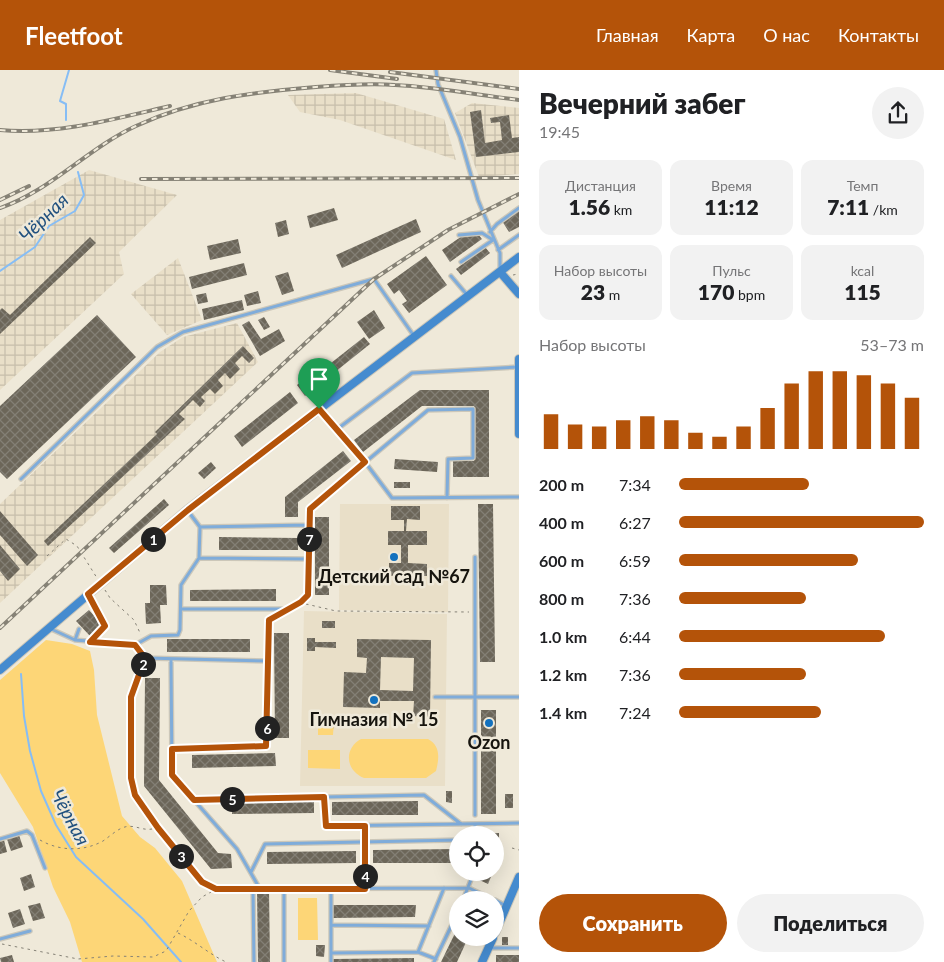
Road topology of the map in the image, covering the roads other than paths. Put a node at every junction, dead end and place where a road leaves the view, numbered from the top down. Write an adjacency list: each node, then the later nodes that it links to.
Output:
1 (436, 70): 3 (lane)
2 (519, 208): 3 (lane)
3 (490, 232): 6 (lane)
4 (459, 235): 6 (lane)
5 (519, 236): 7 (lane)
6 (494, 240): 7 (lane); 9 (lane)
7 (498, 250): 10 (lane)
8 (519, 257): 10 (main road)
9 (462, 262)
10 (500, 272): 12 (main road); 13 (main road)
11 (451, 276): 13 (lane)
12 (519, 294)
13 (468, 296): 14 (main road)
14 (415, 336): 18 (main road); 22 (lane)
15 (519, 359): 16 (main road)
16 (519, 367): 17 (main road); 19 (lane)
17 (519, 378): 20 (main road)
18 (319, 409): 19 (lane); 25 (main road)
19 (336, 430): 21 (lane)
20 (519, 434)
21 (365, 462): 24 (lane); 24 (lane); 26 (lane)
22 (21, 479)
23 (519, 497): 24 (lane)
24 (447, 498)
25 (188, 510): 27 (lane); 31 (main road)
26 (309, 525): 27 (lane); 30 (lane)
27 (200, 526): 29 (lane)
28 (475, 557): 44 (lane)
29 (199, 558): 30 (lane); 32 (lane)
30 (309, 559): 33 (lane)
31 (88, 594): 34 (main road); 37 (lane)
32 (181, 609): 33 (lane); 38 (lane)
33 (287, 609): 41 (lane)
34 (49, 628): 36 (lane); 42 (main road)
35 (79, 629): 36 (lane)
36 (75, 640): 37 (lane)
37 (90, 642): 38 (lane)
38 (135, 645): 39 (lane)
39 (145, 658): 40 (lane); 63 (lane)
40 (171, 660): 41 (lane); 46 (lane)
41 (269, 661): 46 (lane)
42 (0, 670)
43 (435, 697): 44 (lane)
44 (476, 697): 45 (lane); 49 (lane)
45 (519, 697)
46 (172, 749): 48 (lane)
47 (324, 797): 48 (lane); 51 (lane); 53 (lane)
48 (194, 800): 58 (lane)
49 (475, 815)
50 (519, 823): 52 (lane)
51 (462, 825): 52 (lane); 53 (lane)
52 (475, 825)
53 (365, 826): 56 (lane)
54 (0, 838): 57 (lane)
55 (449, 840): 56 (lane)
56 (365, 842): 58 (lane); 67 (lane)
57 (45, 868)
58 (251, 873): 64 (lane)
59 (519, 877): 71 (main road)
60 (471, 881): 62 (lane)
61 (444, 888): 62 (lane); 67 (lane); 74 (lane)
62 (469, 888): 68 (lane); 69 (lane)
63 (253, 889): 64 (lane); 83 (lane)
64 (260, 889): 65 (lane)
65 (284, 889): 66 (lane); 84 (lane)
66 (331, 889): 67 (lane); 73 (lane)
67 (365, 889)
68 (468, 891)
69 (475, 891)
70 (504, 905): 71 (lane)
71 (507, 906): 72 (main road)
72 (504, 913)
73 (331, 925): 74 (lane); 81 (lane)
74 (429, 926): 80 (lane)
75 (30, 931): 77 (lane)
76 (449, 931): 82 (lane)
77 (0, 939)
78 (488, 948): 79 (lane); 86 (main road)
79 (519, 948)
80 (418, 952): 81 (lane); 82 (lane)
81 (331, 953): 85 (lane)
82 (435, 961)
83 (254, 962)
84 (284, 962)
85 (331, 962)
86 (482, 962)

